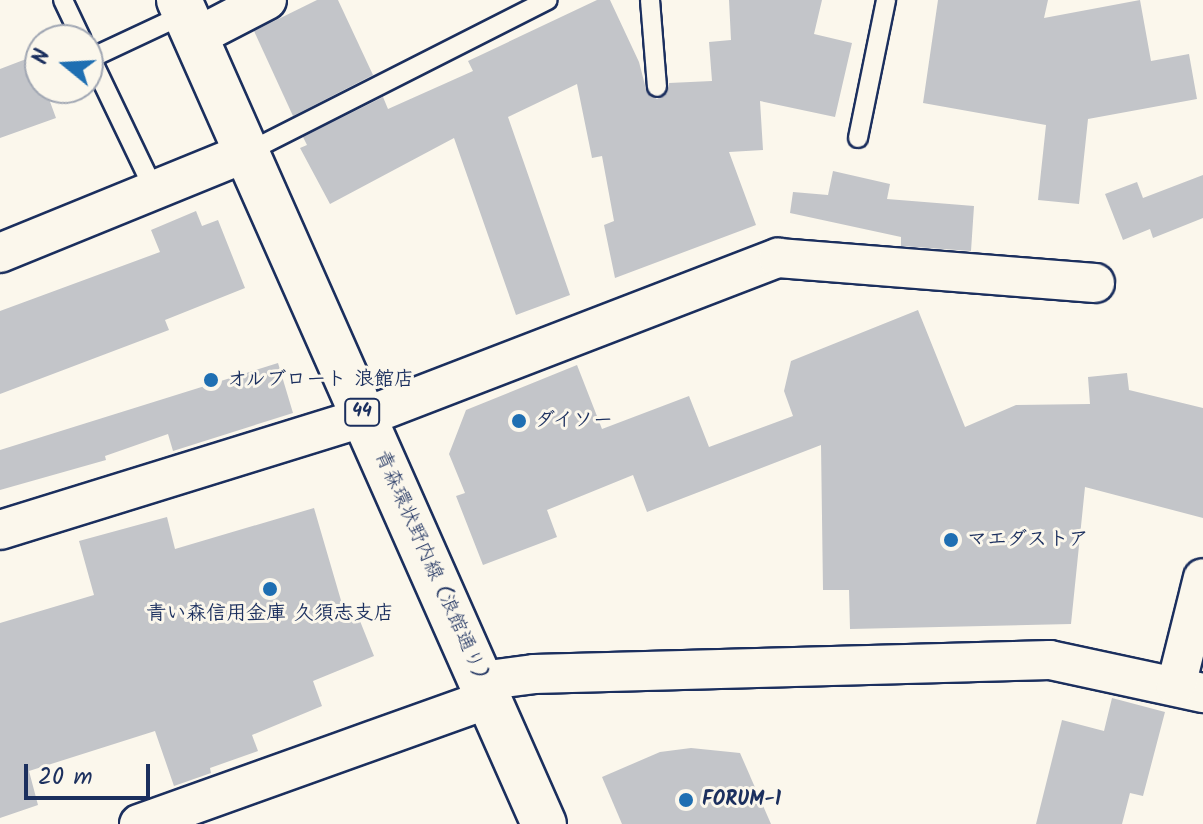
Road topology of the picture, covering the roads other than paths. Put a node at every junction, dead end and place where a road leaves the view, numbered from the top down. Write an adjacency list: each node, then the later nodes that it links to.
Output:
1 (63, 0): 7 (lane)
2 (267, 0): 6 (street)
3 (548, 0): 12 (lane)
4 (650, 0): 10 (lane)
5 (886, 0): 11 (lane)
6 (186, 17): 8 (lane); 12 (main road, 青森環状野内線 (浪館通り) / 44)
7 (74, 24)
8 (104, 49)
9 (104, 85): 13 (lane)
10 (657, 87)
11 (858, 138)
12 (248, 152): 13 (street); 16 (main road, 青森環状野内線 (浪館通り) / 44)
13 (154, 190): 14 (street)
14 (0, 253)
15 (1095, 283): 16 (street)
16 (365, 417): 17 (street); 20 (main road, 青森環状野内線 (浪館通り) / 44)
17 (0, 530)
18 (1203, 578): 19 (street)
19 (1190, 689): 20 (street)
20 (485, 690): 21 (street); 23 (main road, 青森環状野内線 (浪館通り) / 44)
21 (190, 815): 22 (street)
22 (139, 824)
23 (544, 824)

